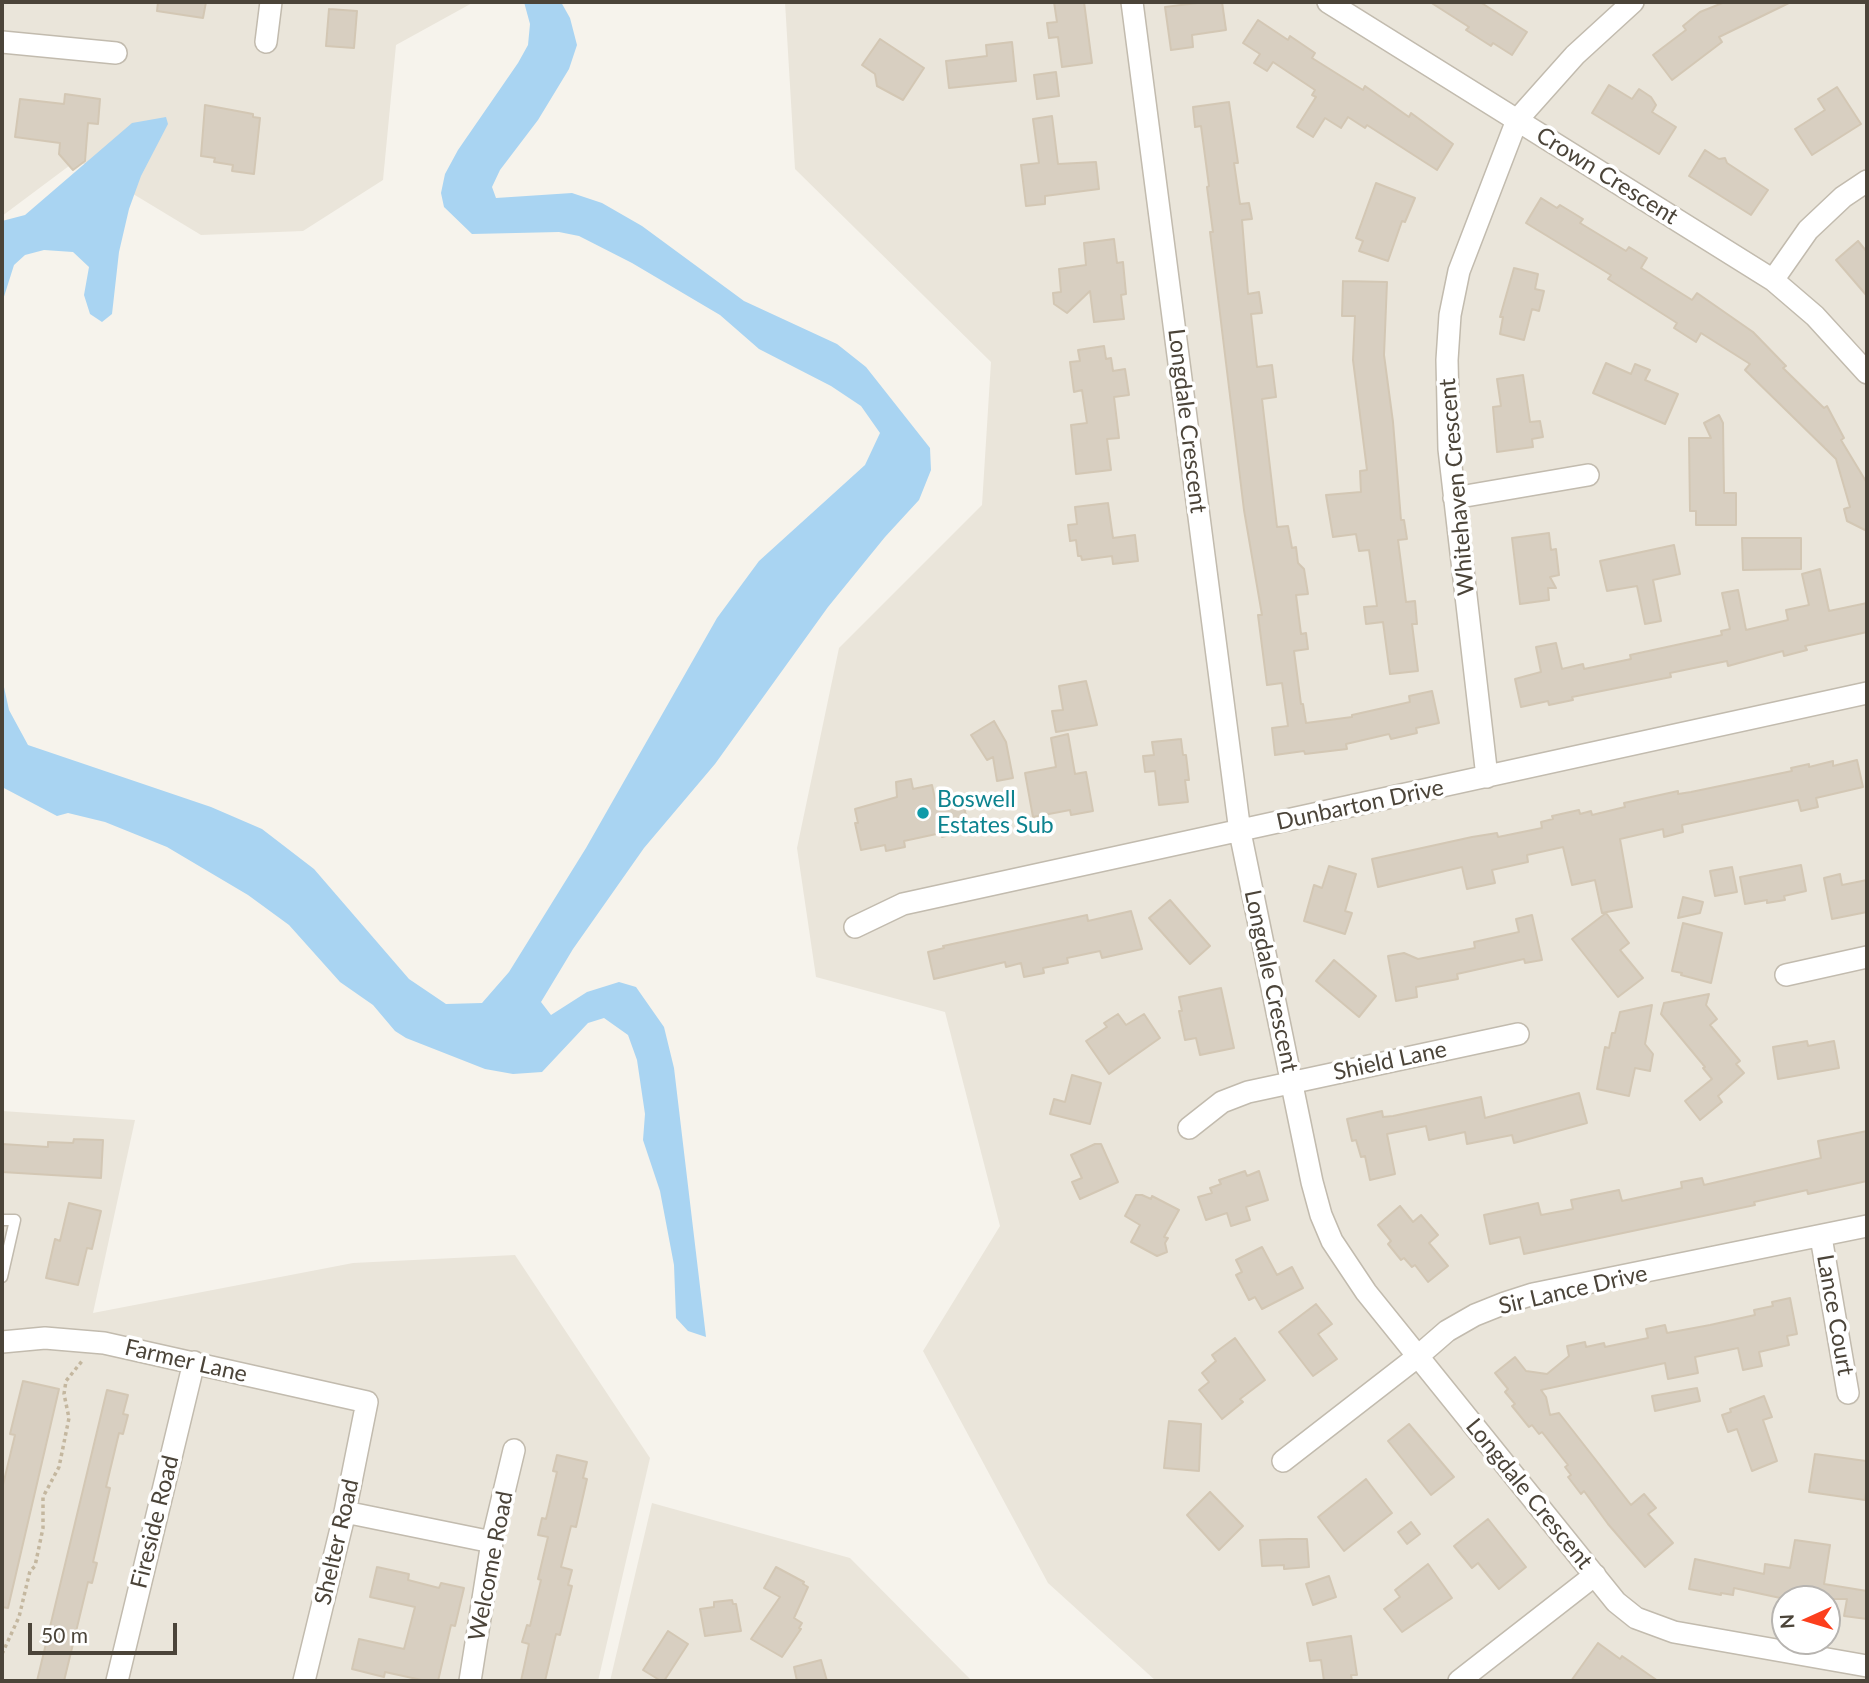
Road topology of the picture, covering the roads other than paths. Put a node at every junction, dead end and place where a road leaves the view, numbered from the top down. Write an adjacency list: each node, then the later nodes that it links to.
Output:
1 (271, 2): 6 (street)
2 (1132, 2): 16 (street, Longdale Crescent)
3 (1328, 2): 8 (street, Crown Crescent)
4 (1633, 2): 8 (street, Whitehaven Crescent)
5 (2, 42): 7 (street)
6 (266, 42)
7 (116, 53)
8 (1517, 120): 10 (street, Crown Crescent); 13 (street, Whitehaven Crescent)
9 (1867, 181): 10 (street)
10 (1773, 280): 11 (street, Crown Crescent)
11 (1867, 373)
12 (1588, 475): 13 (street)
13 (1454, 498): 15 (street, Whitehaven Crescent)
14 (1867, 693): 15 (street, Dunbarton Drive)
15 (1487, 777): 16 (street, Dunbarton Drive)
16 (1240, 832): 17 (street, Dunbarton Drive); 21 (street, Longdale Crescent)
17 (855, 928)
18 (1867, 957): 19 (street)
19 (1786, 975)
20 (1518, 1034): 21 (street, Shield Lane)
21 (1292, 1082): 22 (street, Shield Lane); 28 (street, Longdale Crescent)
22 (1189, 1128)
23 (2, 1220): 26 (lane)
24 (1867, 1227): 25 (street, Sir Lance Drive)
25 (1821, 1237): 28 (street, Sir Lance Drive); 30 (street, Lance Court)
26 (2, 1277)
27 (2, 1342): 29 (street, Farmer Lane)
28 (1418, 1357): 33 (street, Sir Lance Drive); 36 (street, Longdale Crescent)
29 (194, 1362): 31 (street, Farmer Lane); 38 (street, Fireside Road)
30 (1848, 1392)
31 (367, 1402): 34 (street, Shelter Road)
32 (514, 1450): 35 (street, Welcome Road)
33 (1283, 1461)
34 (345, 1512): 35 (street); 39 (street, Shelter Road)
35 (492, 1542): 40 (street, Welcome Road)
36 (1595, 1576): 37 (street, Longdale Crescent); 41 (street)
37 (1867, 1667)
38 (117, 1681)
39 (304, 1681)
40 (470, 1681)
41 (1459, 1681)

